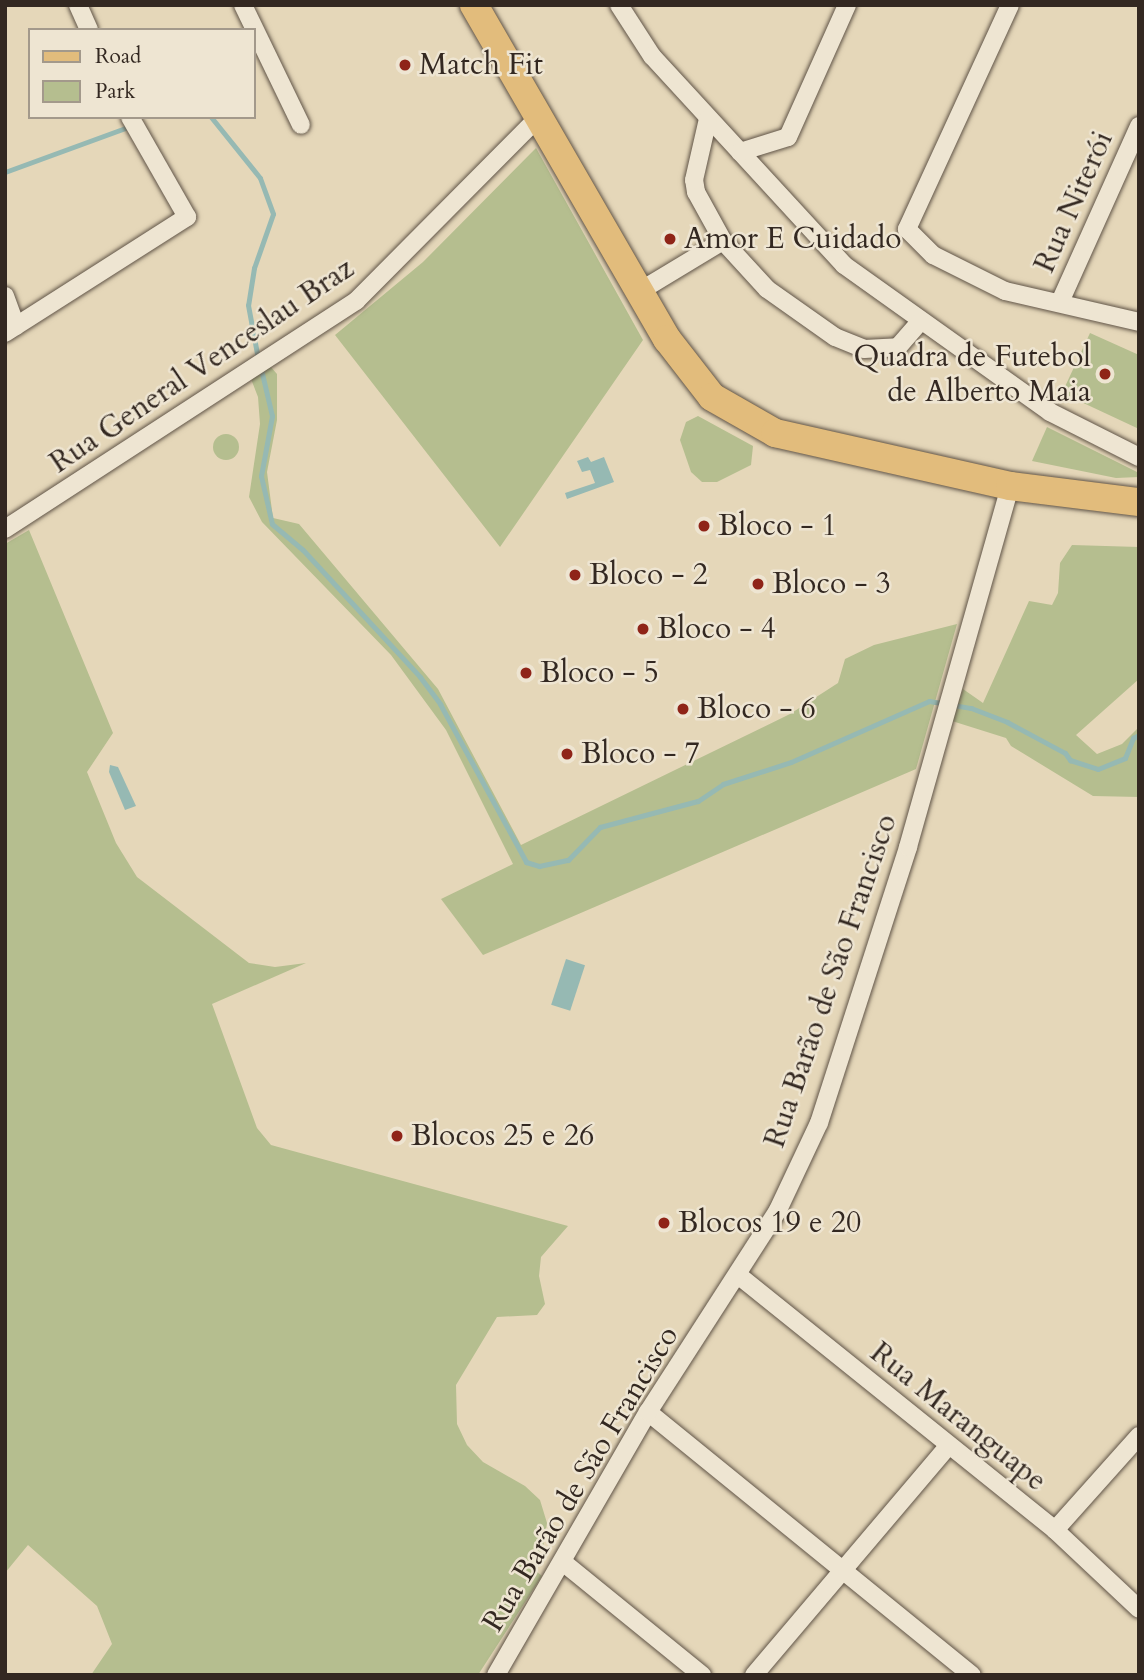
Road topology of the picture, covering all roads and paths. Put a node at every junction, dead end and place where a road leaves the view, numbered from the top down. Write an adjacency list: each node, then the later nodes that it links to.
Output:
1 (78, 5): 7 (street)
2 (243, 5): 8 (street)
3 (474, 5): 10 (main road)
4 (847, 5): 15 (street)
5 (1010, 5): 19 (street)
6 (627, 10): 12 (street)
7 (88, 28)
8 (254, 28)
9 (256, 32): 13 (street)
10 (539, 117): 17 (main road); 26 (street, Rua General Venceslau Braz)
11 (131, 119): 22 (street)
12 (708, 119): 15 (street); 16 (street)
13 (301, 125)
14 (1139, 126): 19 (street, Rua Niterói)
15 (740, 152): 20 (street)
16 (723, 241): 17 (street); 20 (street)
17 (640, 291): 24 (main road)
18 (5, 296): 22 (street)
19 (1060, 302): 21 (street)
20 (920, 322): 23 (street)
21 (1139, 322)
22 (11, 329)
23 (1139, 457)
24 (1010, 486): 25 (main road); 27 (street, Rua Barão de São Francisco)
25 (1139, 502)
26 (8, 522)
27 (738, 1275): 28 (street, Rua Barão de São Francisco); 30 (street, Rua Maranguape)
28 (648, 1412): 32 (street, Rua Barão de São Francisco); 33 (street)
29 (1139, 1436): 31 (street)
30 (948, 1447): 31 (street, Rua Maranguape); 33 (street)
31 (1055, 1530): 34 (street, Rua Maranguape)
32 (564, 1563): 35 (street, Rua Barão de São Francisco); 36 (street)
33 (839, 1571): 37 (street); 38 (street)
34 (1139, 1609)
35 (496, 1675)
36 (702, 1675)
37 (754, 1675)
38 (972, 1675)

